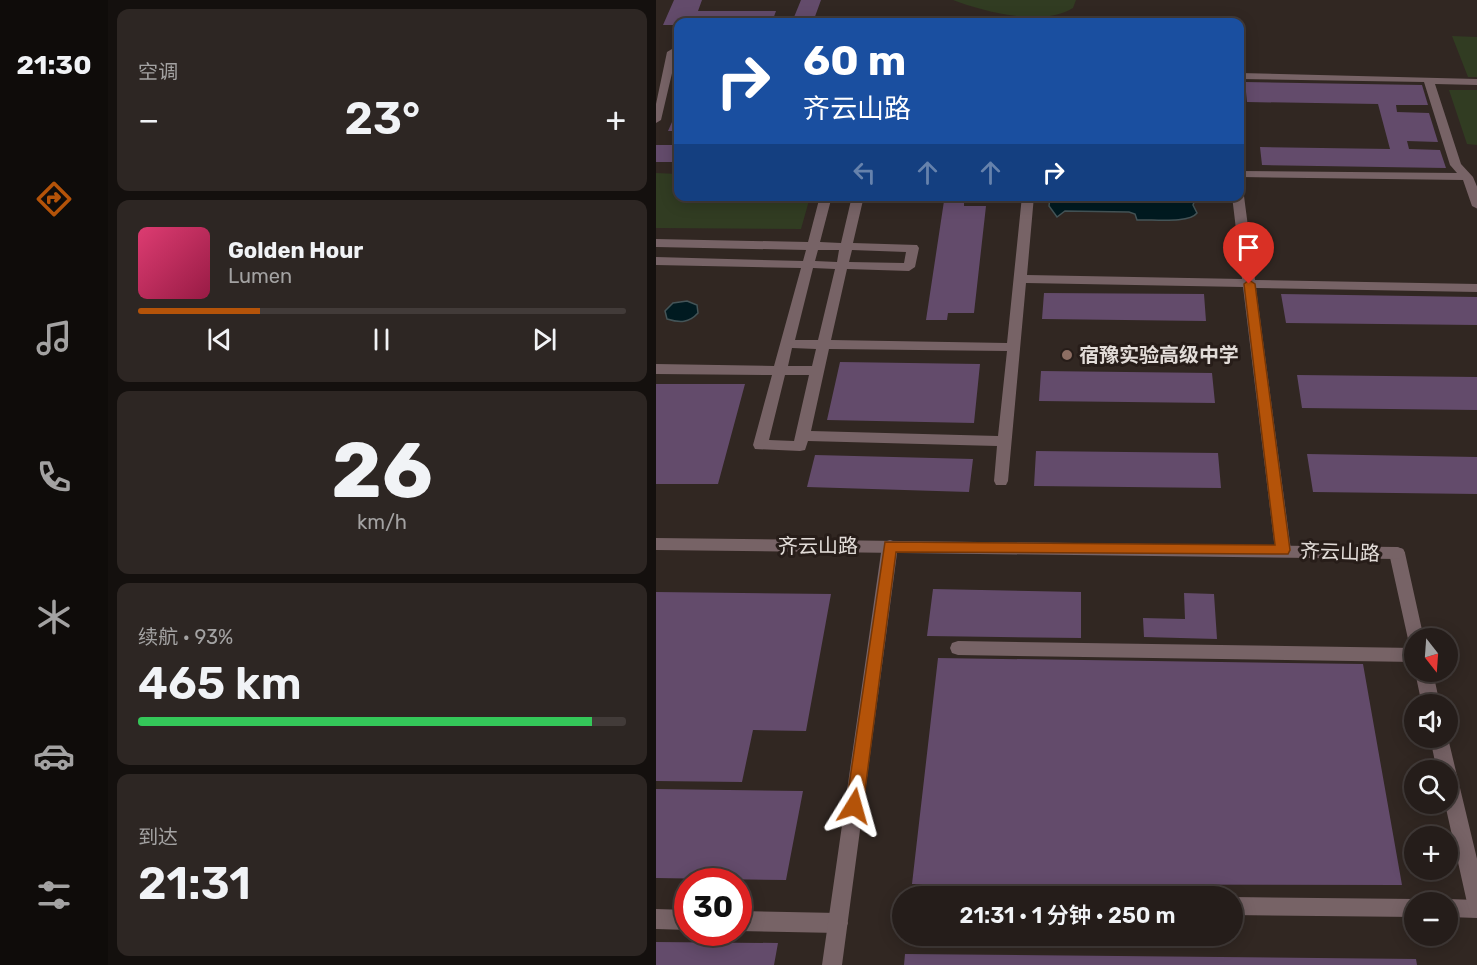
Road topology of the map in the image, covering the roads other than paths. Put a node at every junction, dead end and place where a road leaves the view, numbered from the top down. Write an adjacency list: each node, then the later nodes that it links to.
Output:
1 (671, 52): 5 (street)
2 (1244, 76): 3 (street)
3 (1428, 79): 4 (street); 7 (street)
4 (1478, 82)
5 (656, 120)
6 (1244, 174): 7 (street)
7 (1467, 177): 12 (street)
8 (825, 201): 14 (street)
9 (857, 201): 15 (street)
10 (1028, 201): 19 (street)
11 (1239, 201): 20 (street)
12 (1478, 206)
13 (656, 243): 14 (street)
14 (812, 246): 15 (street); 17 (street)
15 (847, 247): 18 (street); 18 (street)
16 (656, 261): 17 (street)
17 (807, 265): 18 (street); 22 (street)
18 (842, 265): 23 (street)
19 (1020, 279): 20 (street); 24 (street)
20 (1249, 284): 21 (street); 33 (street)
21 (1478, 288)
22 (786, 344): 23 (street); 26 (street)
23 (824, 344): 24 (street); 27 (street)
24 (1013, 347): 29 (street)
25 (656, 369): 26 (street)
26 (779, 370): 27 (street); 28 (street)
27 (818, 371): 28 (street)
28 (803, 436): 29 (street)
29 (1004, 441): 30 (street)
30 (1001, 481)
31 (656, 544): 32 (street, 齐云山路)
32 (890, 546): 33 (street, 齐云山路); 45 (street)
33 (1283, 550): 34 (street, 齐云山路)
34 (1414, 628)
35 (958, 648): 36 (street)
36 (1404, 655)
37 (1456, 814): 41 (street)
38 (1243, 906): 39 (street)
39 (1404, 908)
40 (1458, 908): 41 (street)
41 (1478, 908)
42 (656, 919): 43 (street)
43 (674, 920)
44 (752, 921): 45 (street)
45 (838, 923): 46 (street)
46 (832, 965)

